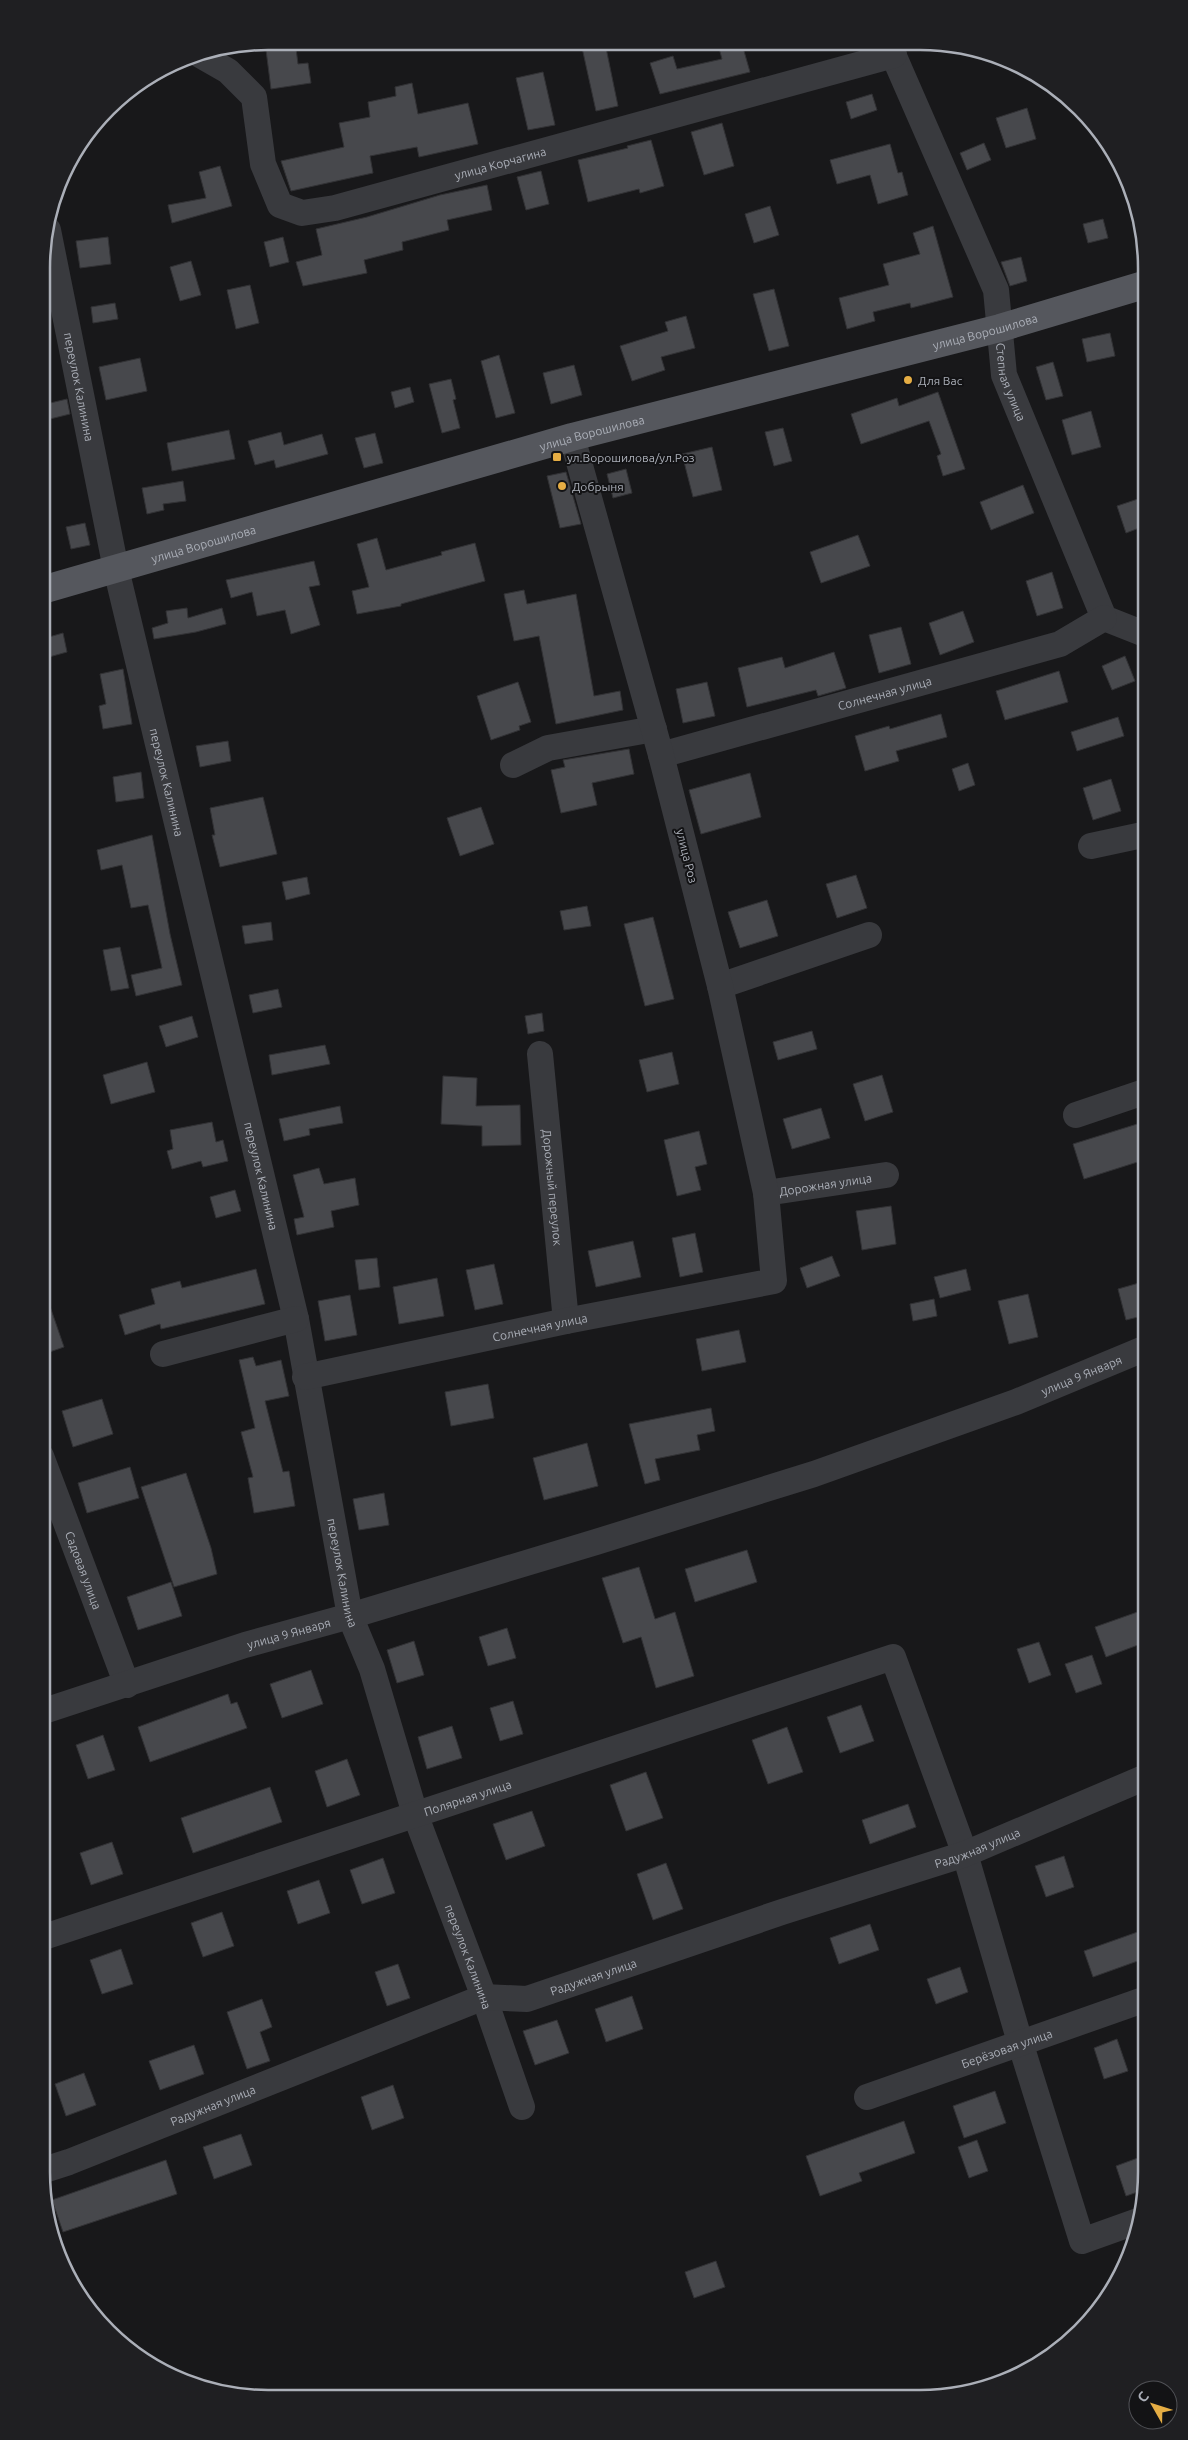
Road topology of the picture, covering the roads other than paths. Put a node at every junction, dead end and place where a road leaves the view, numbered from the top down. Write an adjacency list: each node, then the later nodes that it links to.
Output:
1 (891, 50): 2 (street, улица Корчагина); 5 (street, Степная улица)
2 (207, 59)
3 (51, 245): 7 (street, переулок Калинина)
4 (1138, 287): 5 (main road, улица Ворошилова)
5 (1000, 328): 6 (main road, улица Ворошилова); 9 (street, Степная улица)
6 (572, 437): 7 (main road, улица Ворошилова); 11 (street, улица Роз)
7 (116, 569): 8 (main road, улица Ворошилова); 24 (street, переулок Калинина)
8 (50, 588)
9 (1104, 618): 10 (street); 12 (street, Солнечная улица)
10 (1138, 631)
11 (654, 729): 12 (street, улица Роз); 13 (street)
12 (661, 755): 17 (street, улица Роз)
13 (513, 765)
14 (1138, 836): 15 (street)
15 (1091, 846)
16 (869, 935): 17 (street)
17 (720, 986): 22 (street, улица Роз)
18 (540, 1054): 25 (street, Дорожный переулок)
19 (1138, 1094): 20 (street)
20 (1076, 1115)
21 (886, 1175): 22 (street, Дорожная улица)
22 (766, 1193): 23 (street, улица Роз)
23 (774, 1281): 25 (street, Солнечная улица)
24 (296, 1319): 27 (street); 28 (street, переулок Калинина)
25 (566, 1321): 28 (street, Солнечная улица)
26 (1138, 1351): 30 (street, улица 9 Января)
27 (163, 1354)
28 (305, 1377): 30 (street, переулок Калинина)
29 (50, 1478): 31 (street, Садовая улица)
30 (350, 1616): 31 (street, улица 9 Января); 34 (street, переулок Калинина)
31 (126, 1685): 32 (street, улица 9 Января)
32 (50, 1709)
33 (1138, 1779): 35 (street, Радужная улица)
34 (415, 1814): 35 (street, Полярная улица); 36 (street, Полярная улица); 37 (street, переулок Калинина)
35 (965, 1854): 37 (street, Радужная улица); 39 (street)
36 (50, 1935)
37 (484, 1997): 41 (street, переулок Калинина); 42 (street, Радужная улица)
38 (1138, 2003): 39 (street, Берёзовая улица)
39 (1020, 2042): 40 (street, Берёзовая улица); 43 (street)
40 (867, 2096)
41 (522, 2107)
42 (50, 2168)
43 (1132, 2223)

